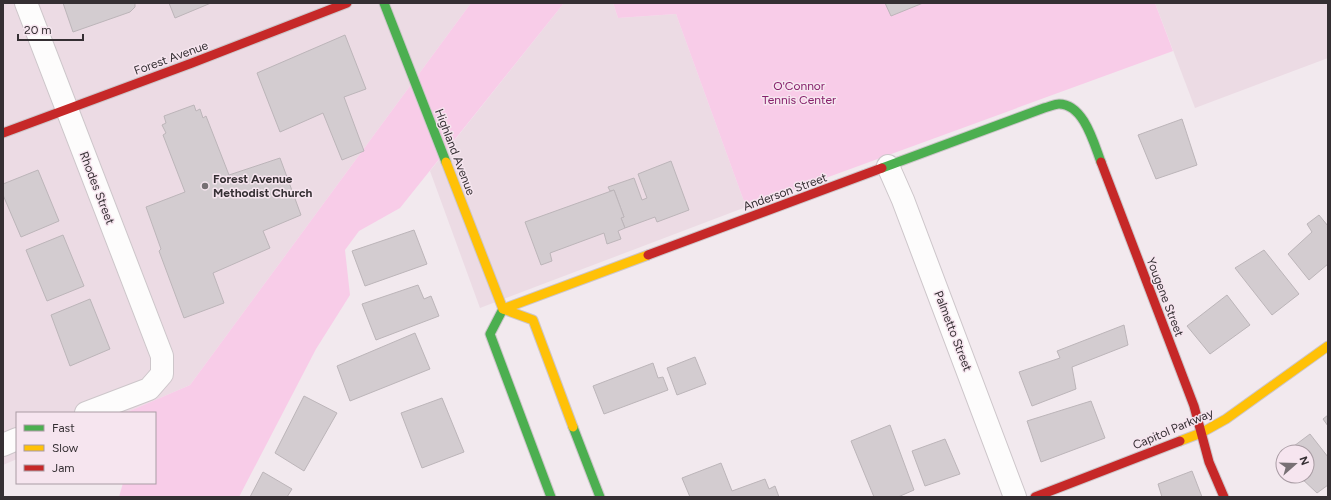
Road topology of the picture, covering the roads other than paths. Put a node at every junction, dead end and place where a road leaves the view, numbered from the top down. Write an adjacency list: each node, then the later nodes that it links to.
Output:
1 (26, 3): 4 (street, Rhodes Street)
2 (347, 3): 4 (street, Forest Avenue)
3 (384, 3): 8 (street, Highland Avenue)
4 (67, 109): 6 (street, Forest Avenue); 10 (street, Rhodes Street)
5 (1076, 109): 7 (street, Anderson Street); 11 (street, Yougene Street)
6 (3, 133)
7 (888, 166): 8 (street, Anderson Street); 16 (street, Palmetto Street)
8 (503, 309): 14 (street); 15 (street)
9 (1328, 346): 11 (street, Capitol Parkway)
10 (89, 412)
11 (1201, 433): 17 (street, Capitol Parkway); 18 (street, Yougene Street)
12 (16, 439): 13 (street)
13 (3, 445)
14 (551, 497)
15 (600, 497)
16 (1015, 497)
17 (1035, 497)
18 (1224, 497)

